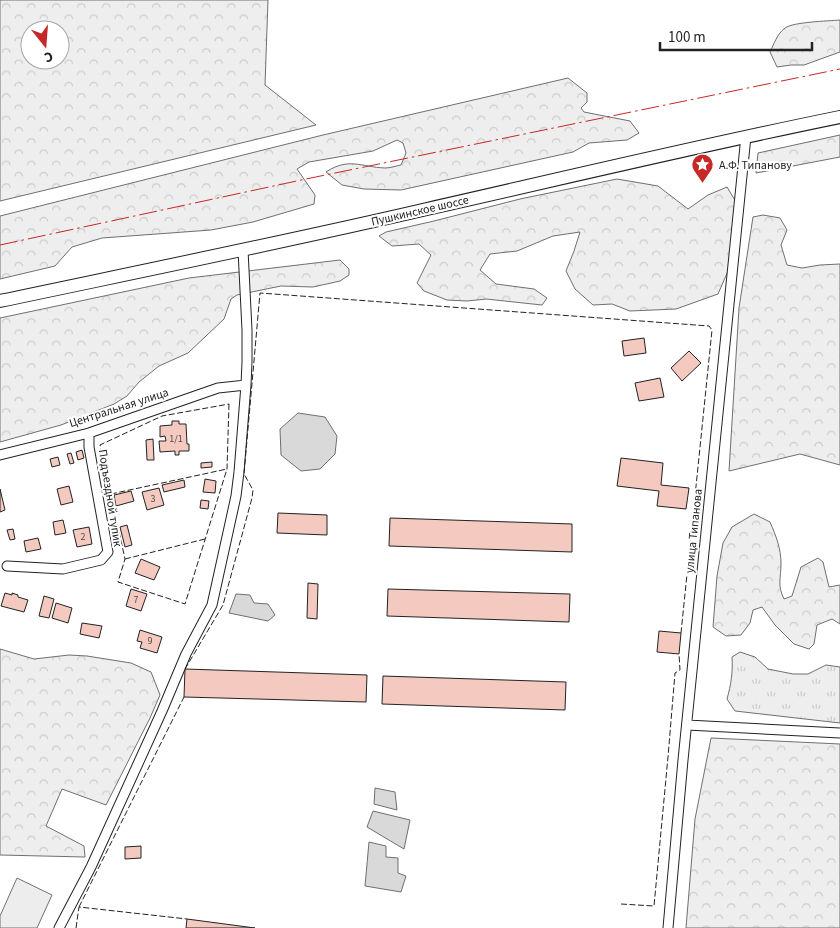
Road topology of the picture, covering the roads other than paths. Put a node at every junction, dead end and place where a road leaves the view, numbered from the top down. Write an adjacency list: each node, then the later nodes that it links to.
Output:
1 (840, 117): 2 (main road, Пушкинское шоссе)
2 (746, 136): 3 (main road, Пушкинское шоссе); 9 (street, улица Типанова)
3 (243, 250): 4 (main road, Пушкинское шоссе); 5 (street)
4 (0, 301)
5 (246, 385): 6 (street, Центральная улица); 11 (street)
6 (89, 433): 7 (street, Центральная улица); 8 (street, Подъездной тупик)
7 (0, 455)
8 (7, 566)
9 (687, 725): 10 (street); 12 (street, улица Типанова)
10 (840, 733)
11 (59, 928)
12 (668, 928)

